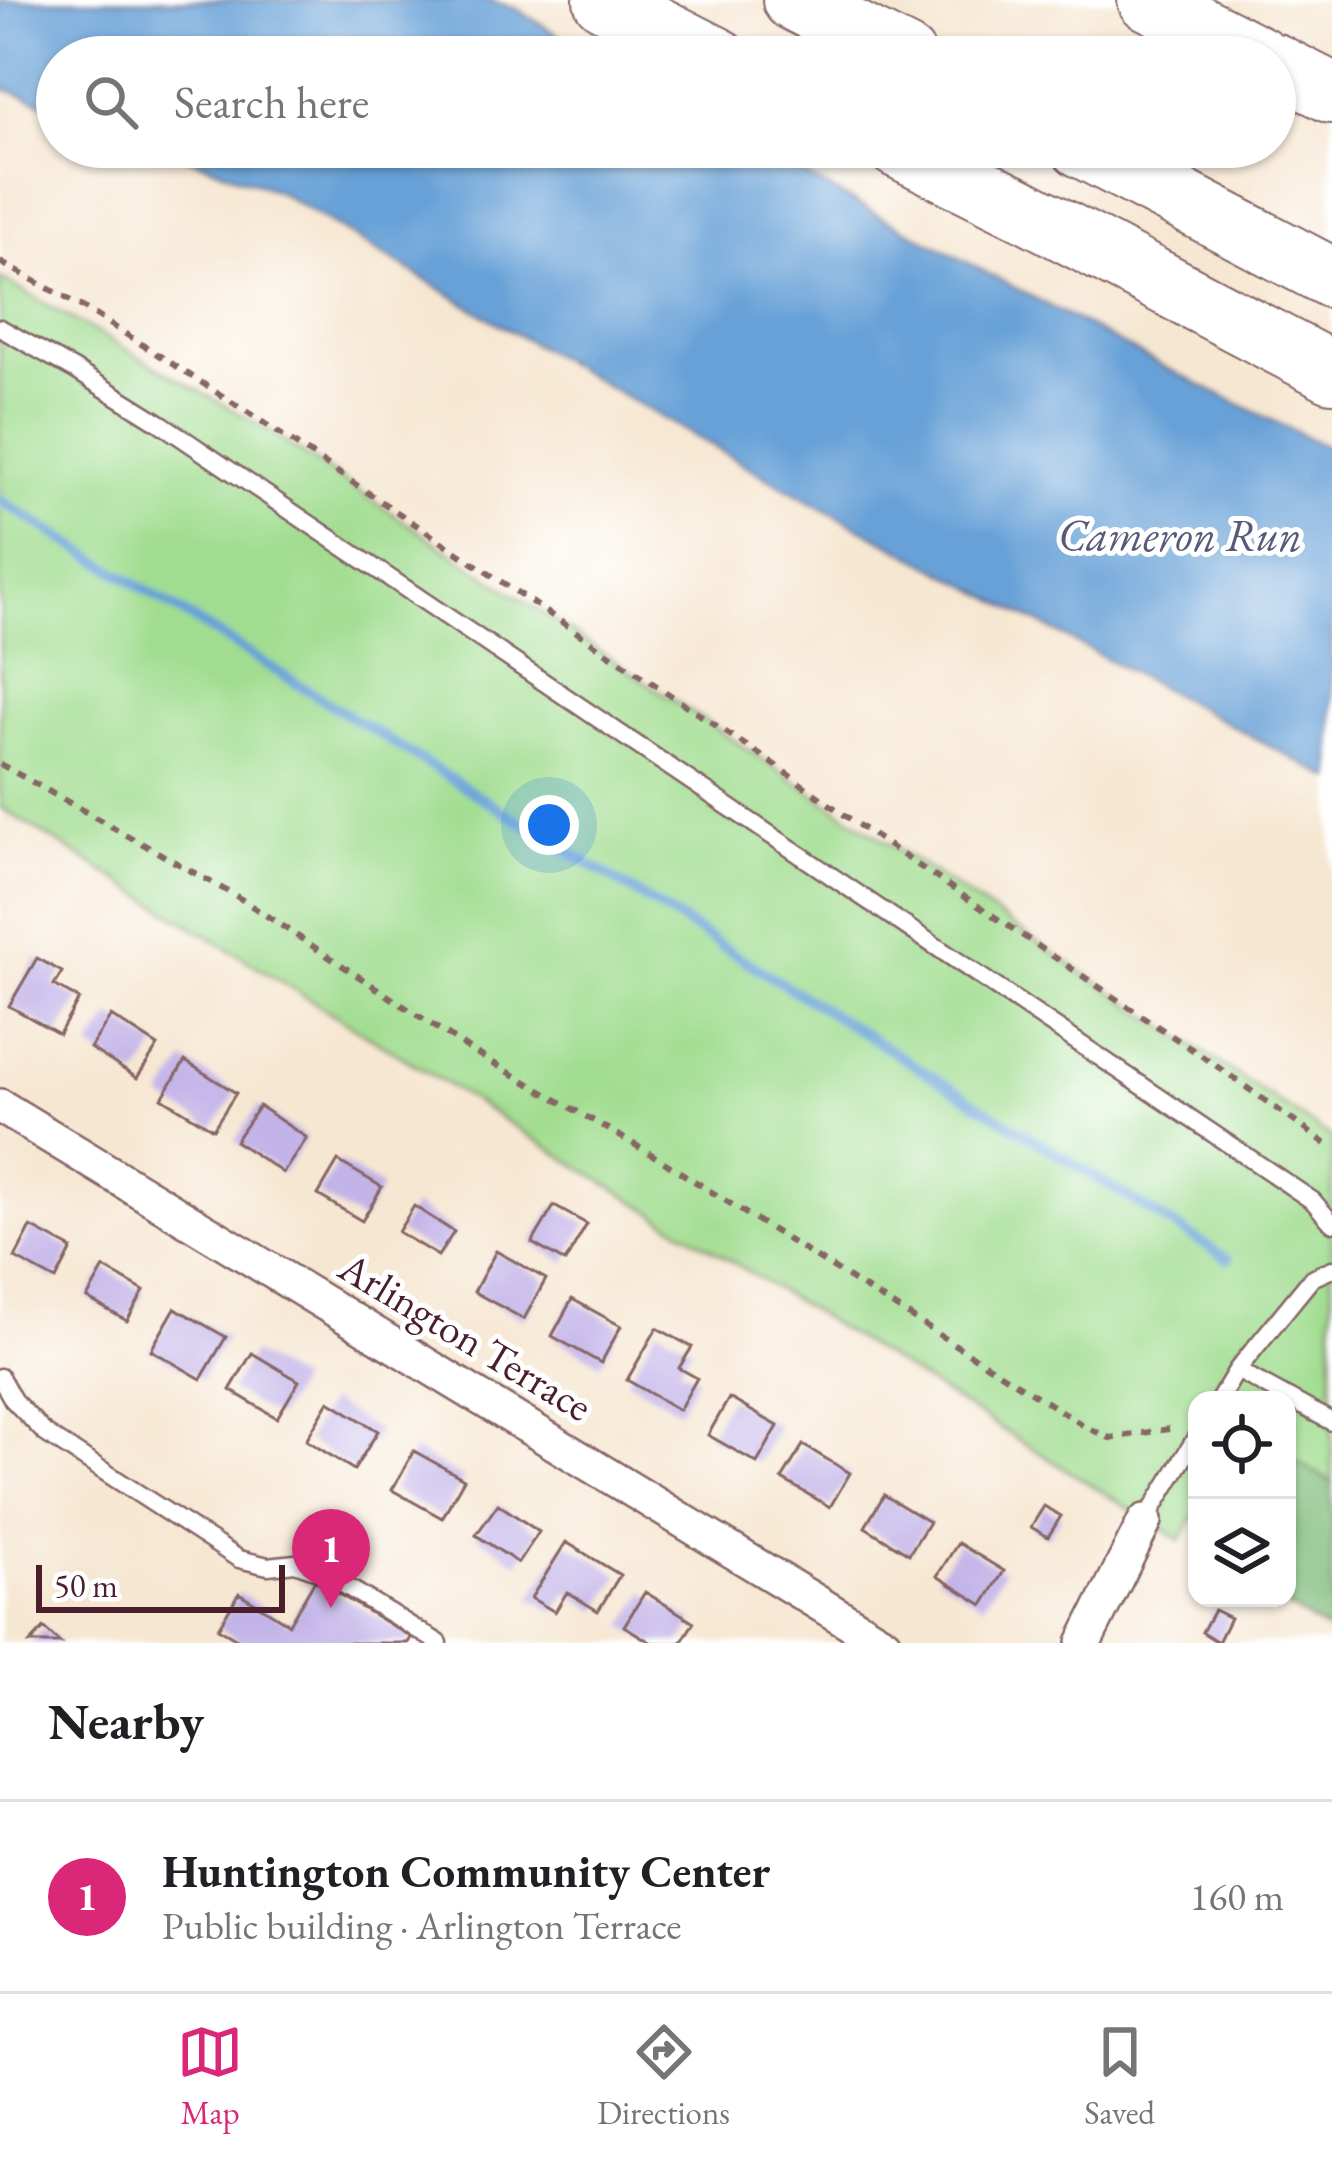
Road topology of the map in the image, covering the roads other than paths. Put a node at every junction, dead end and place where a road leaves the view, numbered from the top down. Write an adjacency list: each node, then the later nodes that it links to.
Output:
1 (604, 0): 4 (highway)
2 (793, 0): 5 (highway)
3 (1148, 0): 6 (highway)
4 (675, 36)
5 (864, 36)
6 (1219, 36)
7 (1296, 75): 8 (highway)
8 (1332, 94)
9 (939, 168): 13 (highway)
10 (1121, 168): 11 (highway)
11 (1332, 278)
12 (0, 328): 15 (lane)
13 (1332, 373)
14 (0, 1106): 24 (street, Arlington Terrace)
15 (1332, 1222)
16 (1332, 1269): 17 (lane)
17 (1237, 1370): 19 (lane); 20 (lane)
18 (0, 1377): 23 (lane)
19 (1224, 1391)
20 (1332, 1422)
21 (1188, 1439): 22 (lane)
22 (1145, 1521): 25 (street)
23 (439, 1643)
24 (884, 1643)
25 (1084, 1643)

